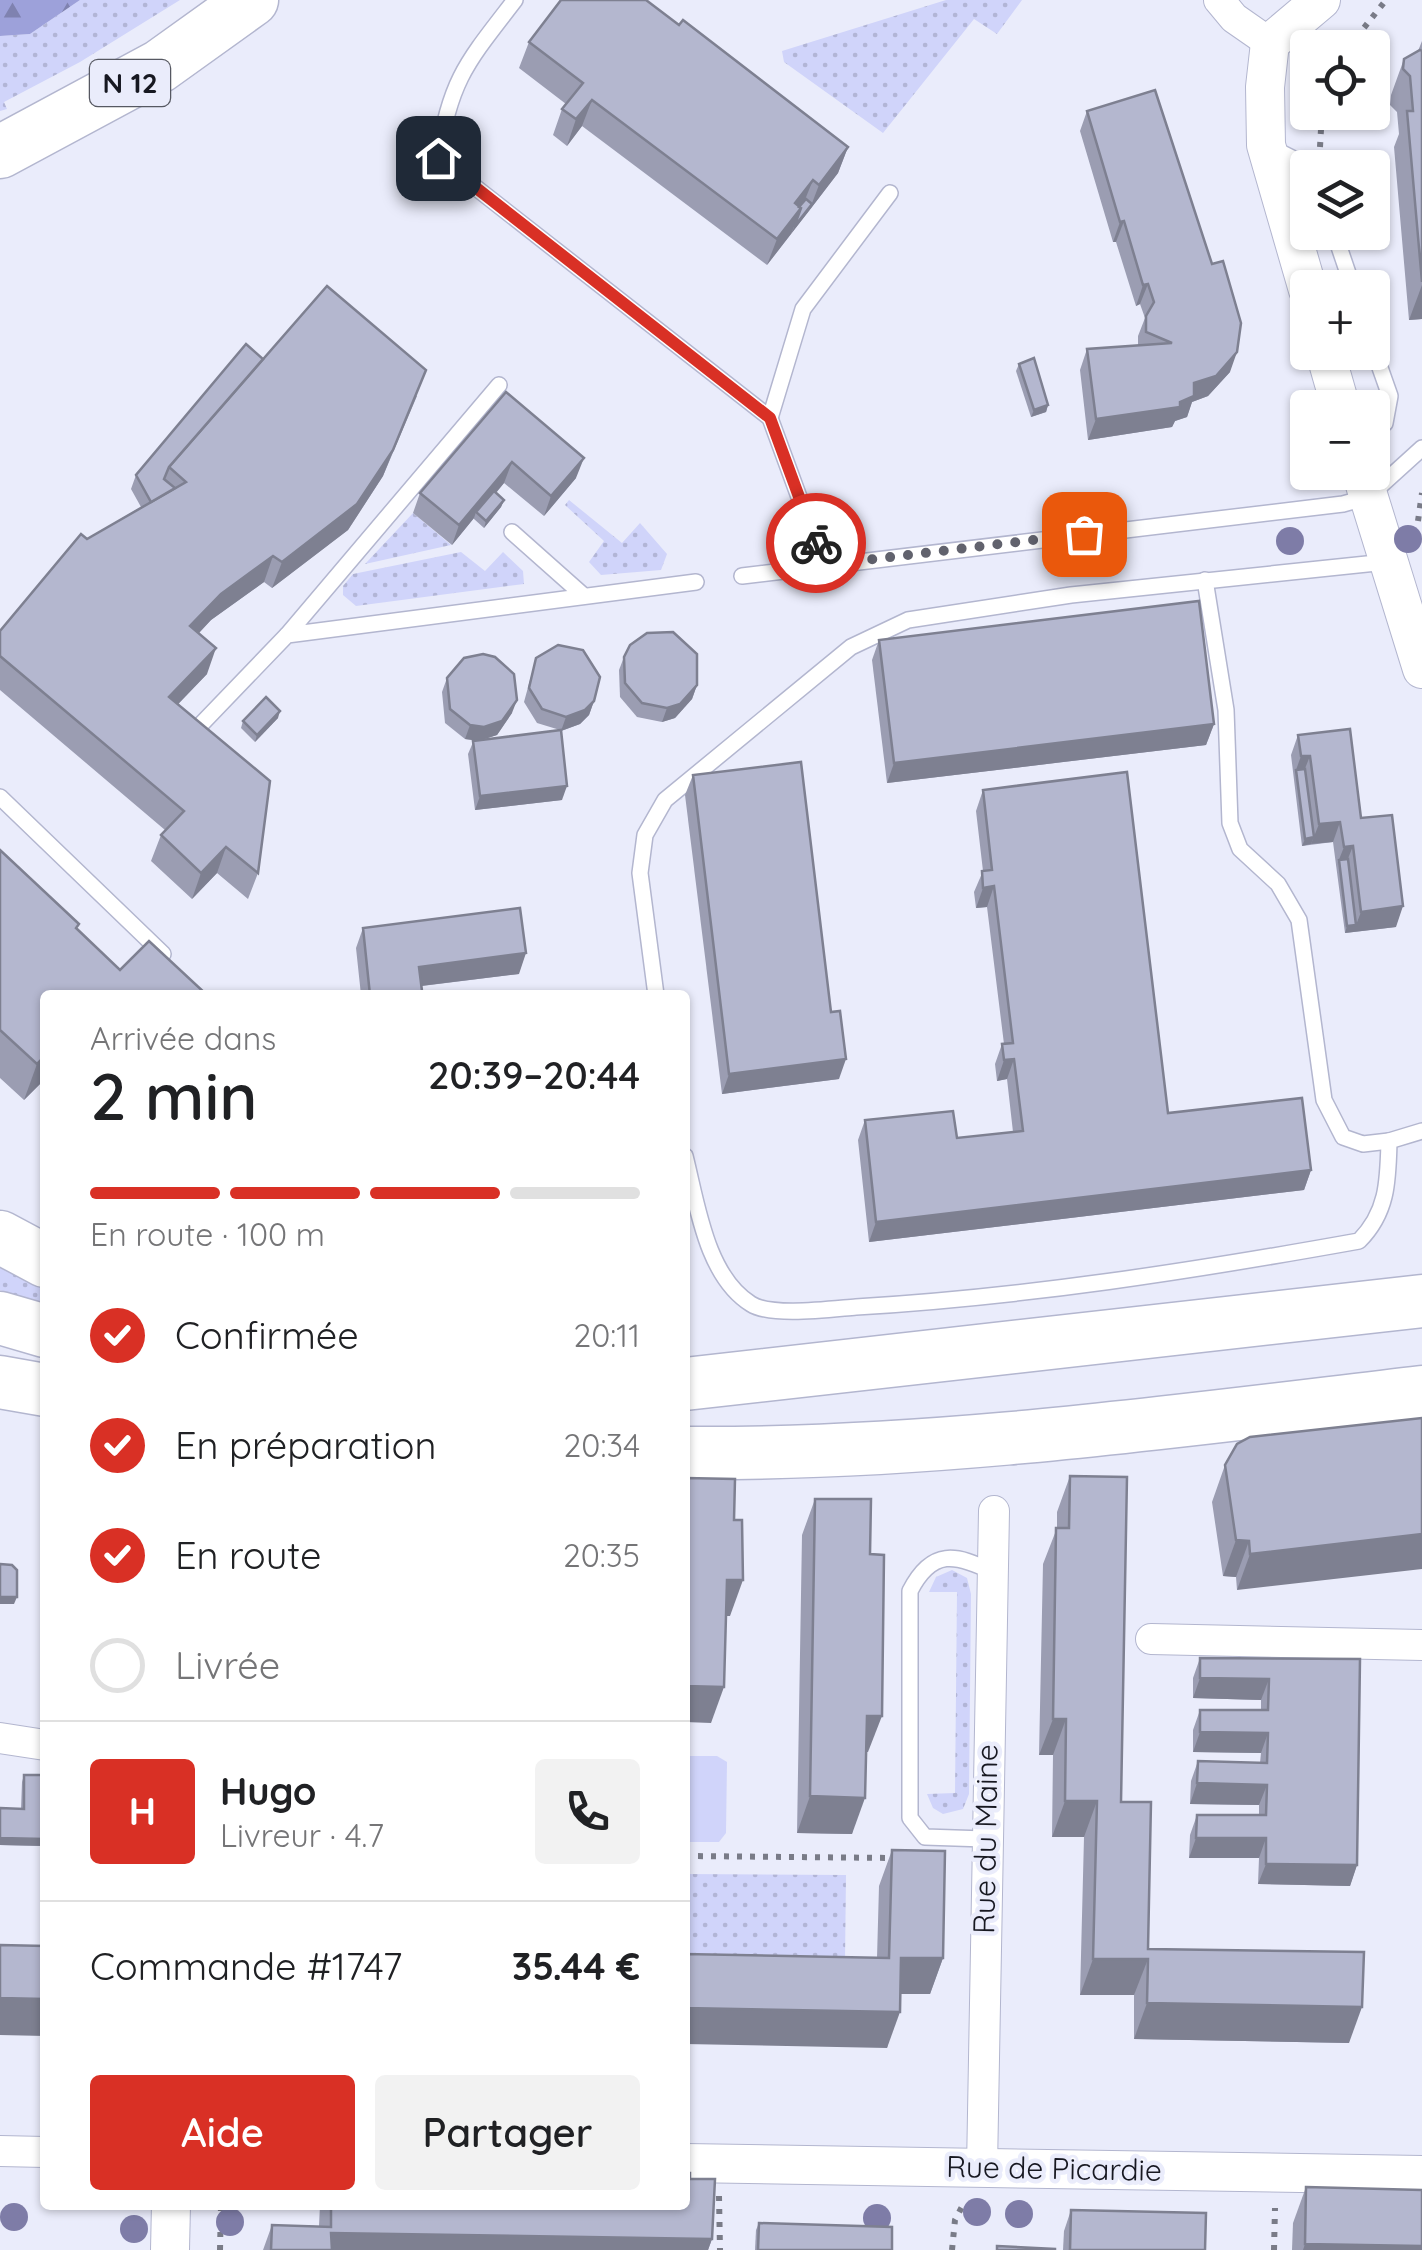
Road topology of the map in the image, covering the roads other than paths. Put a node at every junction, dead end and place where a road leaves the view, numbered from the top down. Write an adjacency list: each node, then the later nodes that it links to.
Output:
1 (252, 0): 7 (highway, N 12)
2 (515, 0): 12 (lane)
3 (1219, 0): 5 (street)
4 (1321, 0): 5 (street)
5 (1270, 43): 6 (street)
6 (1266, 145): 8 (lane); 10 (street)
7 (0, 152)
8 (1290, 157)
9 (890, 193): 12 (lane)
10 (1302, 270)
11 (499, 385): 24 (lane)
12 (770, 418): 19 (lane)
13 (1422, 448): 14 (lane)
14 (1390, 468)
15 (1358, 490): 19 (lane)
16 (1365, 490): 18 (street)
17 (512, 532): 23 (lane)
18 (1386, 562): 21 (lane); 25 (street)
19 (824, 565): 20 (lane)
20 (742, 576)
21 (1205, 580): 29 (lane); 31 (lane)
22 (696, 582): 23 (lane)
23 (584, 596): 24 (lane)
24 (287, 635): 26 (lane)
25 (1422, 669)
26 (188, 738)
27 (0, 797): 28 (lane)
28 (178, 969)
29 (655, 990)
30 (1422, 1131): 31 (lane)
31 (1389, 1141): 32 (lane)
32 (690, 1172)
33 (0, 1237): 34 (highway)
34 (40, 1258)
35 (1422, 1301): 39 (highway)
36 (0, 1318): 37 (highway)
37 (40, 1330)
38 (0, 1382): 40 (highway)
39 (690, 1383)
40 (40, 1389)
41 (1422, 1392): 42 (highway)
42 (690, 1453)
43 (994, 1511): 44 (street, Rue du Maine)
44 (993, 1572): 49 (street, Rue du Maine); 49 (lane)
45 (1151, 1639): 46 (street)
46 (1422, 1645)
47 (0, 1738): 48 (street)
48 (40, 1743)
49 (985, 1838): 53 (street, Rue du Maine)
50 (0, 2152): 51 (street)
51 (40, 2152)
52 (702, 2163): 53 (street, Rue de Picardie)
53 (982, 2168): 54 (street, Rue de Picardie)
54 (1422, 2175)
55 (171, 2210): 56 (street)
56 (170, 2250)

